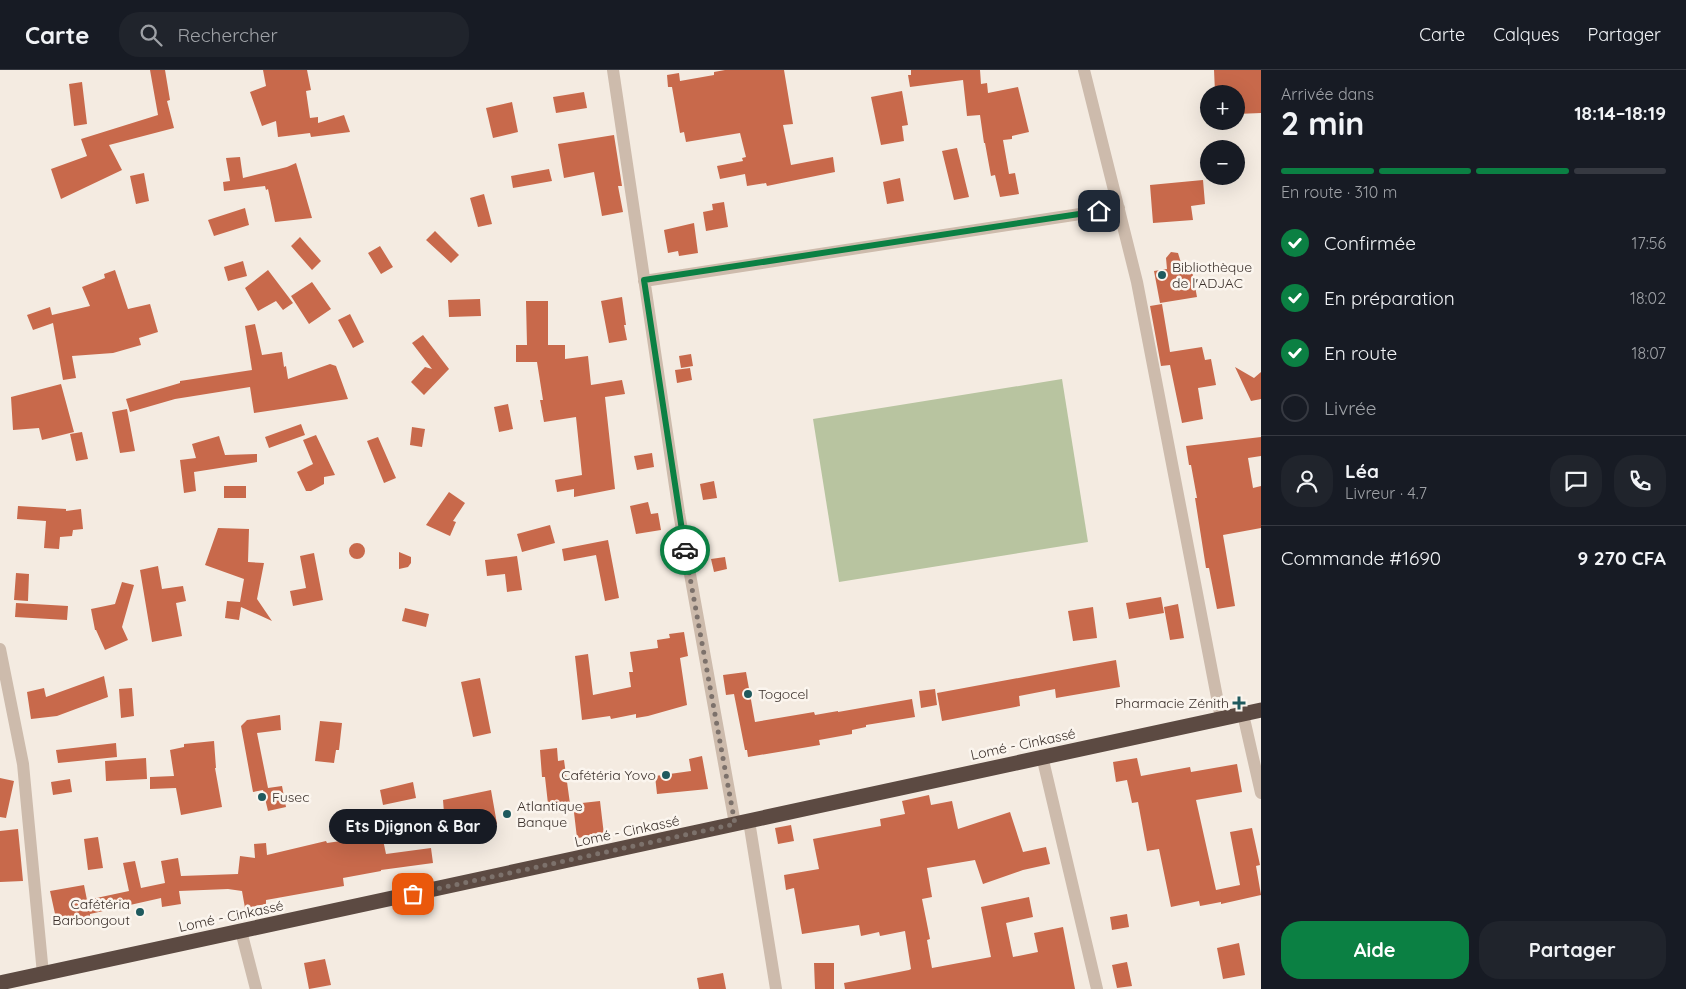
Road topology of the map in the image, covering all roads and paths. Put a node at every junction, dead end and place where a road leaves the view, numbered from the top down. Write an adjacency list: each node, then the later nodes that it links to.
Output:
1 (613, 70): 4 (street)
2 (1084, 70): 3 (street)
3 (1119, 208): 4 (street); 8 (street)
4 (644, 280): 11 (street)
5 (0, 649): 13 (street)
6 (1261, 710): 7 (highway, Lomé - Cinkassé)
7 (1242, 714): 8 (highway, Lomé - Cinkassé); 10 (street)
8 (1220, 718): 9 (highway, Lomé - Cinkassé)
9 (1042, 756): 11 (highway, Lomé - Cinkassé); 17 (street)
10 (1261, 793)
11 (742, 822): 12 (highway, Lomé - Cinkassé); 16 (street)
12 (241, 931): 13 (highway, Lomé - Cinkassé); 15 (street)
13 (43, 974): 14 (highway, Lomé - Cinkassé)
14 (0, 983)
15 (256, 989)
16 (776, 989)
17 (1097, 989)

